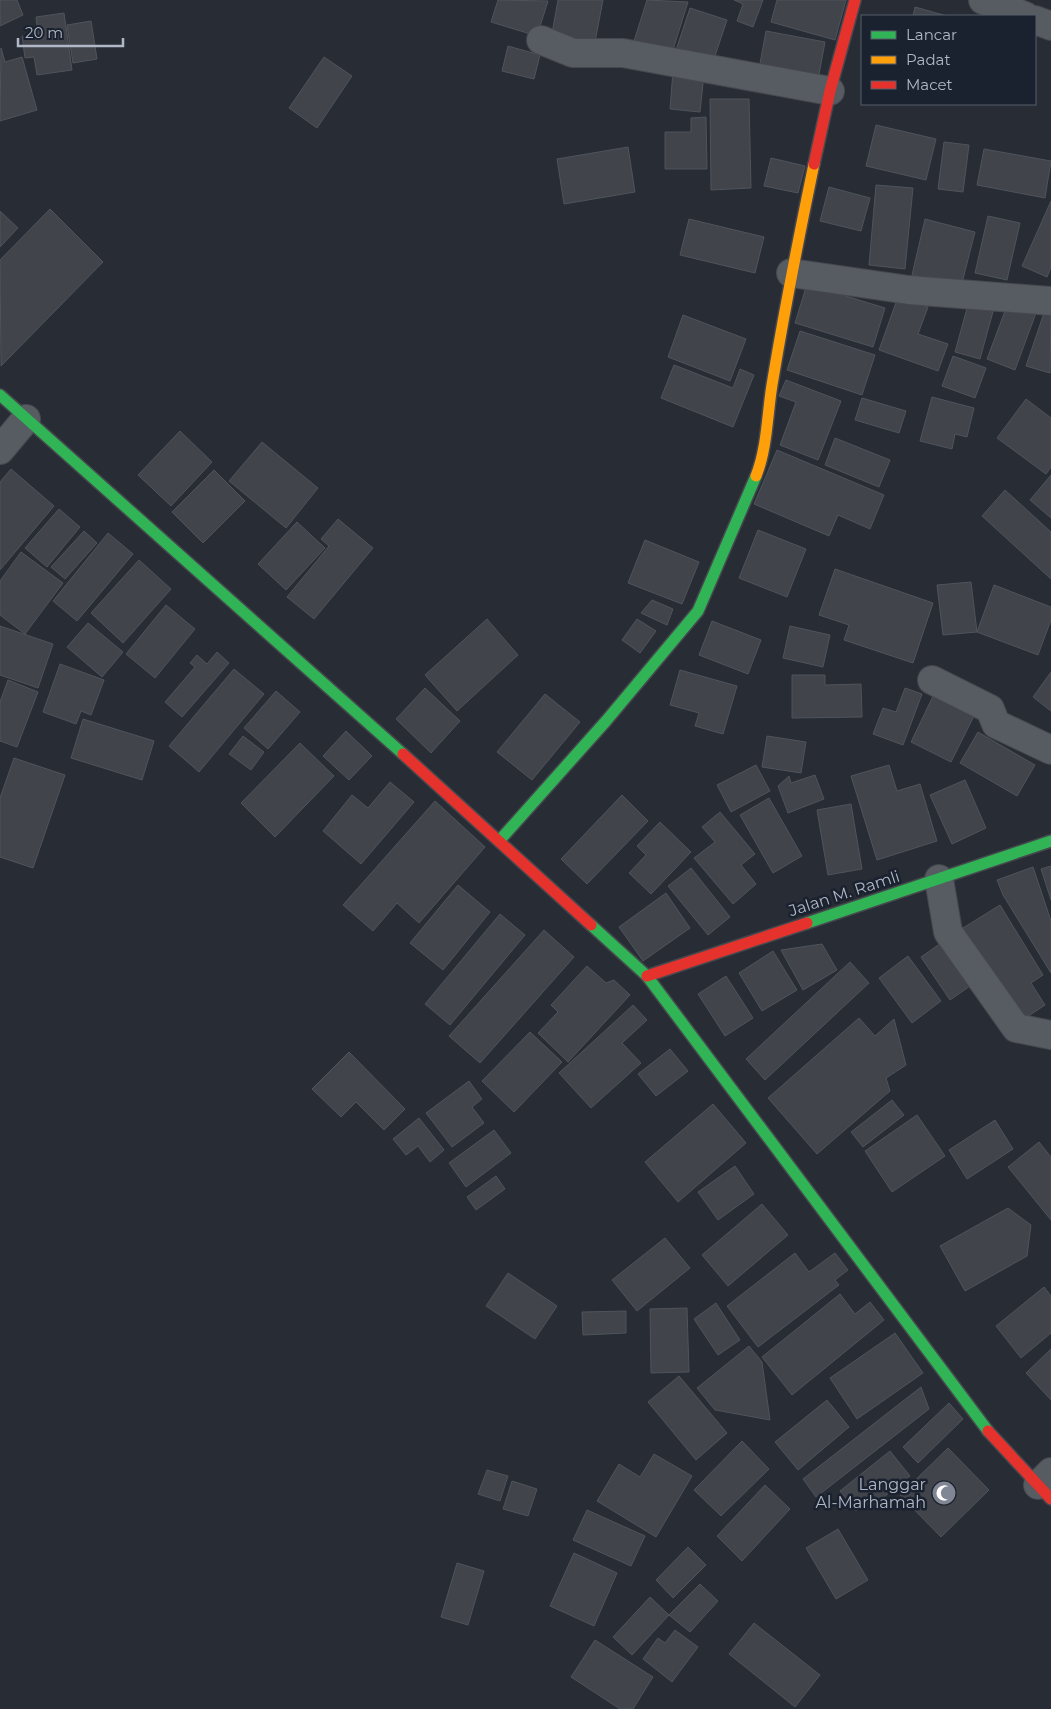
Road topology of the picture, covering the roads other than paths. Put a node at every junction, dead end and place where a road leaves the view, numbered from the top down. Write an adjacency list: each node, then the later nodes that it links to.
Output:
1 (855, 0): 7 (street)
2 (982, 0): 3 (street)
3 (1022, 15)
4 (1036, 20): 5 (street)
5 (1051, 26)
6 (541, 40): 7 (street)
7 (830, 91): 8 (street)
8 (790, 273): 9 (street); 16 (street)
9 (1051, 301)
10 (0, 395): 11 (street)
11 (26, 419): 12 (street); 16 (street)
12 (0, 450)
13 (932, 680): 14 (street)
14 (1051, 750)
15 (1051, 841): 17 (street, Jalan M. Ramli)
16 (499, 842): 18 (street)
17 (939, 879): 18 (street, Jalan M. Ramli); 19 (street)
18 (647, 976): 20 (street)
19 (1051, 1035)
20 (1047, 1485)

